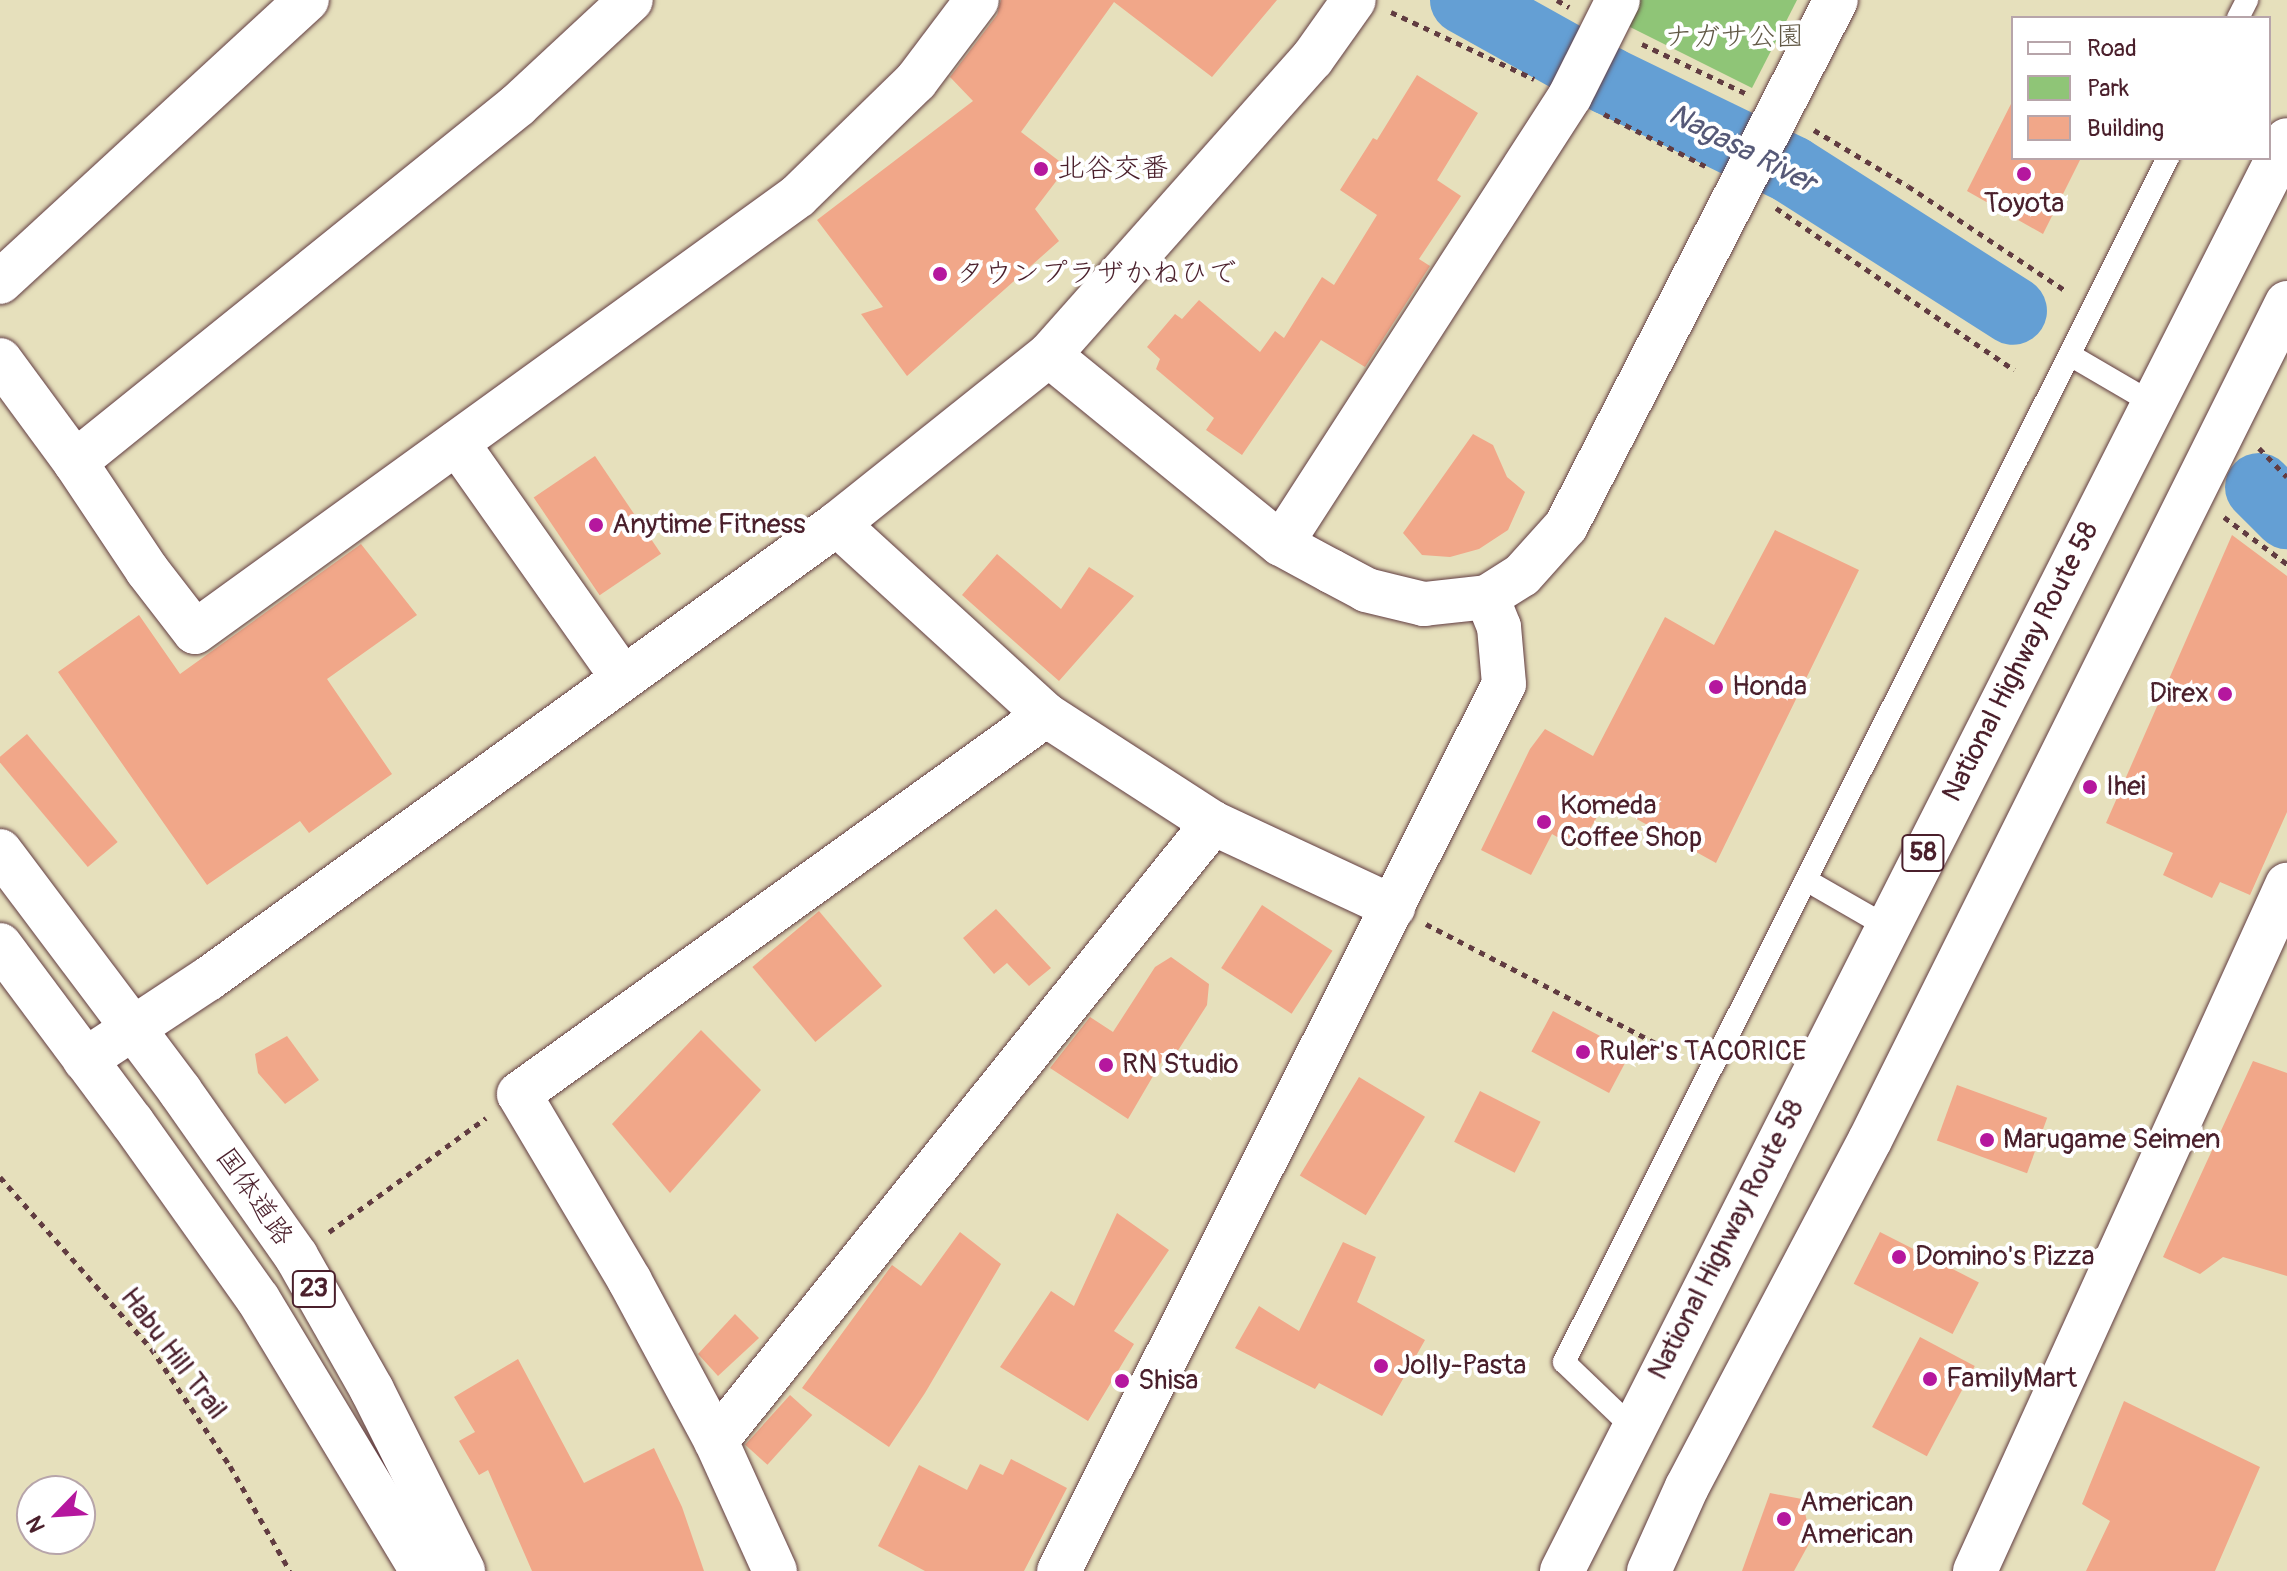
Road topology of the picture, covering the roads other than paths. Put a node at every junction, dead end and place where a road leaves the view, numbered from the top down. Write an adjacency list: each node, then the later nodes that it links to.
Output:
1 (307, 0): 9 (main road)
2 (631, 0): 16 (main road)
3 (977, 0): 15 (main road)
4 (1836, 0): 19 (main road)
5 (1366, 3): 11 (main road)
6 (1608, 20): 18 (main road)
7 (2287, 140): 14 (main road, National Highway Route 58 / 58)
8 (2167, 160): 12 (lane)
9 (0, 282)
10 (2287, 303): 38 (main road)
11 (1049, 355): 17 (main road); 18 (main road)
12 (2070, 355): 14 (lane); 24 (lane)
13 (0, 360): 16 (main road)
14 (2154, 404): 27 (main road, National Highway Route 58 / 58)
15 (457, 443): 16 (main road); 20 (main road)
16 (75, 462)
17 (837, 524): 20 (main road); 21 (main road)
18 (1281, 544): 19 (main road)
19 (1487, 597): 26 (main road)
20 (623, 678): 29 (main road)
21 (1046, 715): 22 (main road); 32 (main road)
22 (1213, 823): 26 (main road); 32 (main road)
23 (0, 851): 29 (main road, 国体道路 / 23)
24 (1806, 880): 27 (lane); 31 (lane)
25 (2287, 885): 39 (main road)
26 (1393, 907): 37 (main road)
27 (1886, 926): 31 (main road, National Highway Route 58 / 58)
28 (0, 945): 30 (main road, 国体道路 / 23)
29 (132, 1027): 30 (main road); 35 (main road, 国体道路 / 23)
30 (85, 1060): 34 (main road, 国体道路 / 23)
31 (1633, 1428): 33 (main road, National Highway Route 58 / 58)
32 (716, 1441): 36 (main road)
33 (1565, 1570)
34 (422, 1571)
35 (463, 1571)
36 (775, 1571)
37 (1059, 1571)
38 (1649, 1571)
39 (1975, 1571)

